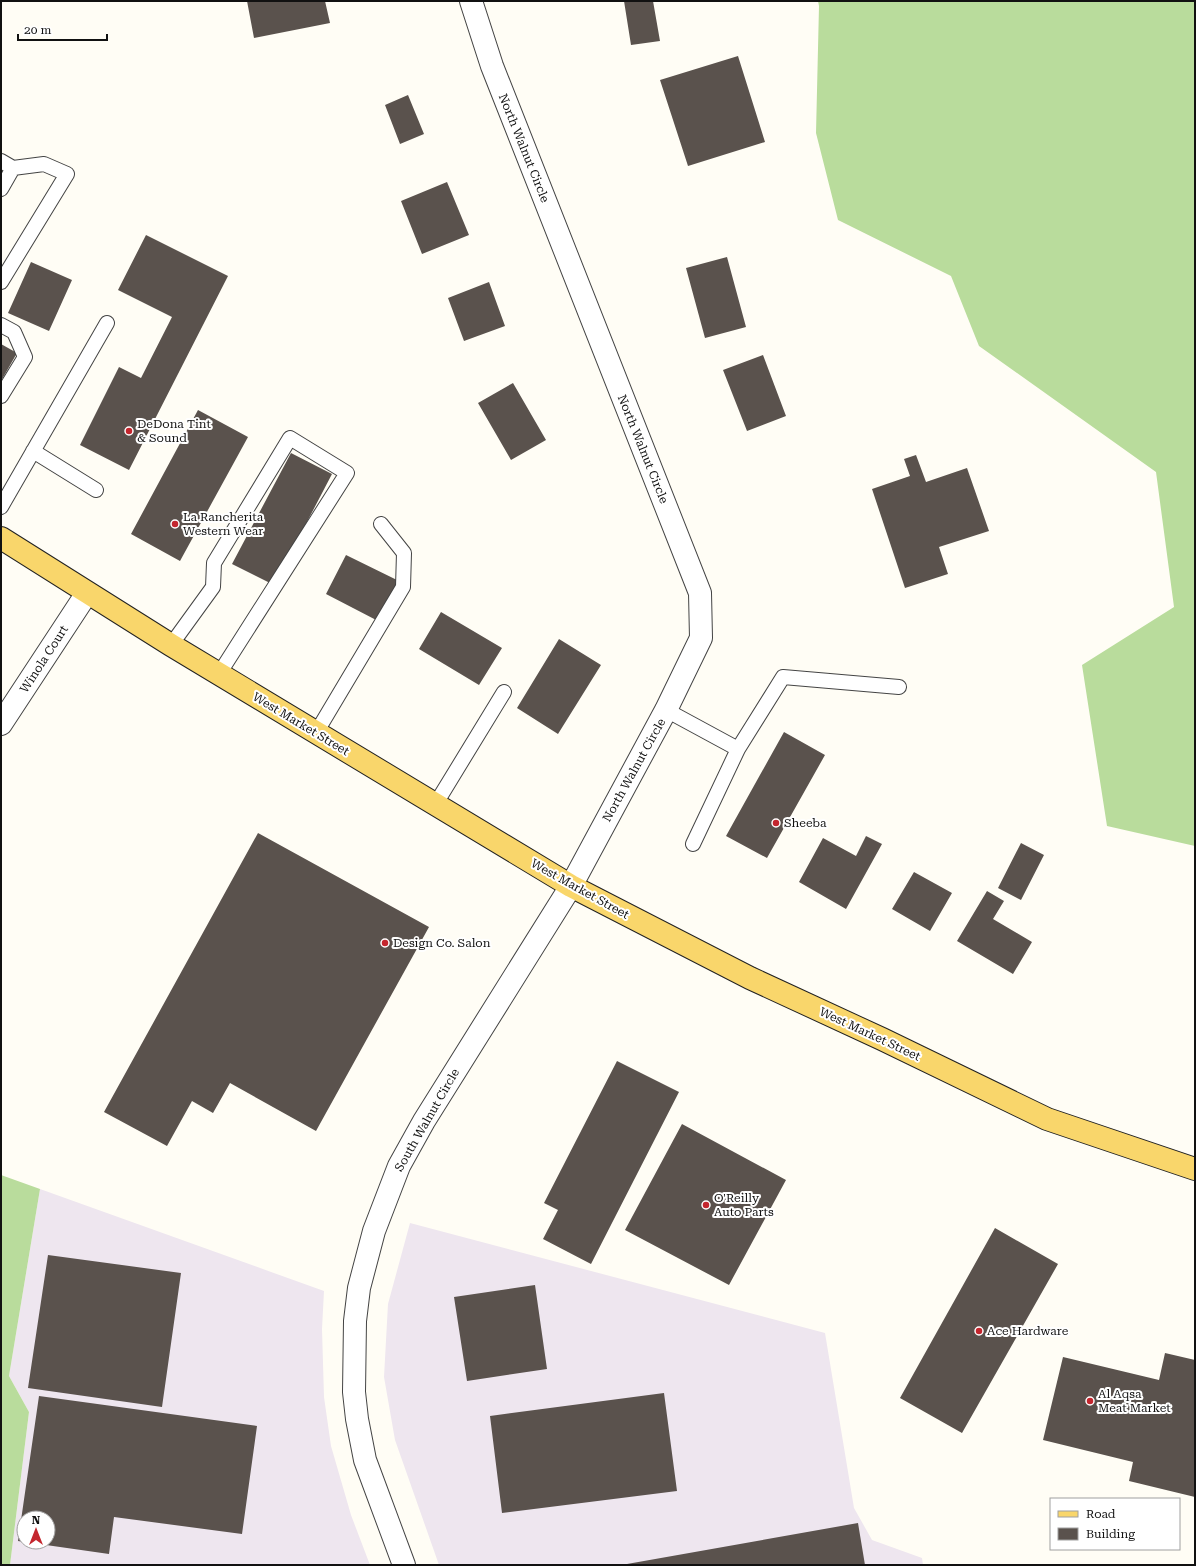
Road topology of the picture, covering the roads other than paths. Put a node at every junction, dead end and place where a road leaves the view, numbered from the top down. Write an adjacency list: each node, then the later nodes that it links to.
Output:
1 (471, 1): 19 (street, North Walnut Circle)
2 (1, 161): 3 (lane)
3 (13, 168): 4 (lane); 5 (lane)
4 (1, 189)
5 (1, 282)
6 (107, 323): 9 (lane)
7 (1, 325): 8 (lane)
8 (1, 396)
9 (33, 451): 10 (lane); 11 (lane)
10 (96, 490)
11 (1, 507)
12 (382, 524): 21 (lane)
13 (1, 538): 14 (main road, West Market Street)
14 (87, 593): 15 (main road, West Market Street); 20 (street, Winola Court)
15 (172, 645): 16 (main road, West Market Street); 16 (lane)
16 (219, 674): 21 (main road, West Market Street)
17 (899, 687): 22 (lane)
18 (504, 692): 23 (lane)
19 (666, 710): 22 (lane); 25 (street, North Walnut Circle)
20 (1, 724)
21 (316, 733): 23 (main road, West Market Street)
22 (738, 749): 24 (lane)
23 (435, 805): 25 (main road, West Market Street)
24 (693, 844)
25 (571, 886): 26 (main road, West Market Street); 27 (street, South Walnut Circle)
26 (1195, 1170)
27 (404, 1565)

